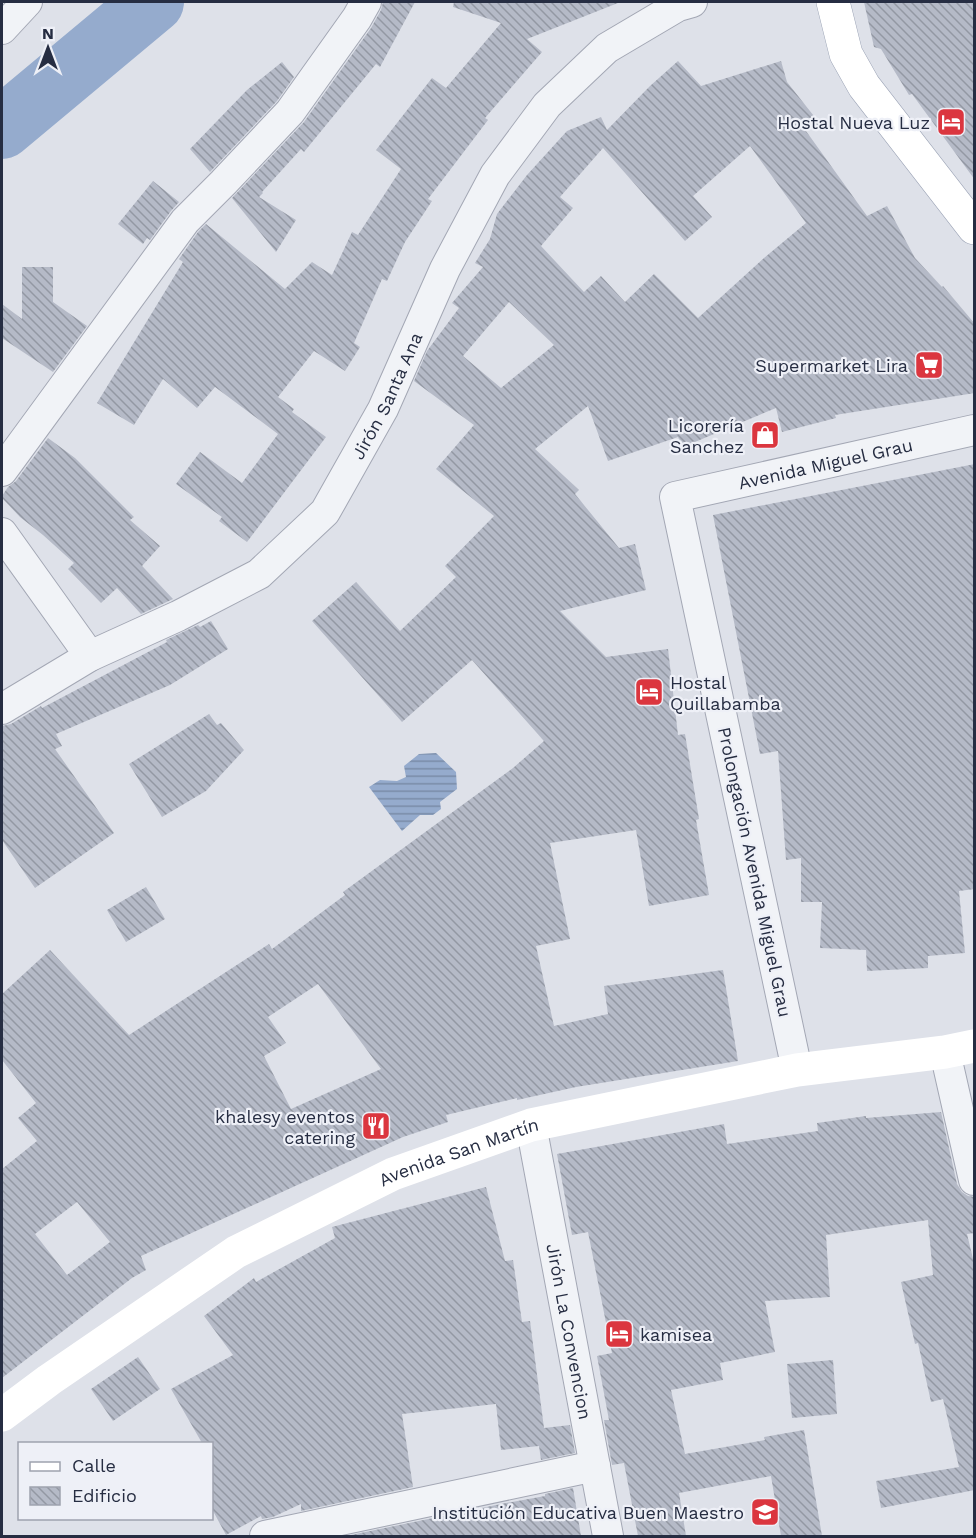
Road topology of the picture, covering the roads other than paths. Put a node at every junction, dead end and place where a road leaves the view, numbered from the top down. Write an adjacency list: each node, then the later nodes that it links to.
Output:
1 (27, 2): 5 (street)
2 (366, 2): 8 (street)
3 (692, 2): 11 (street, Jirón Santa Ana)
4 (833, 2): 6 (main road)
5 (2, 29)
6 (975, 228)
7 (975, 430): 9 (street, Avenida Miguel Grau)
8 (2, 471)
9 (675, 497): 14 (street, Prolongación Avenida Miguel Grau)
10 (2, 533): 11 (street)
11 (90, 656): 12 (street, Jirón Santa Ana)
12 (2, 709)
13 (960, 1049): 14 (main road, Avenida San Martín); 16 (street)
14 (797, 1070): 15 (main road, Avenida San Martín)
15 (531, 1125): 17 (main road, Avenida San Martín); 18 (street, Jirón La Convencion)
16 (975, 1180)
17 (2, 1414)
18 (594, 1466): 19 (street); 20 (street, Jirón La Convencion)
19 (265, 1536)
20 (608, 1536)

